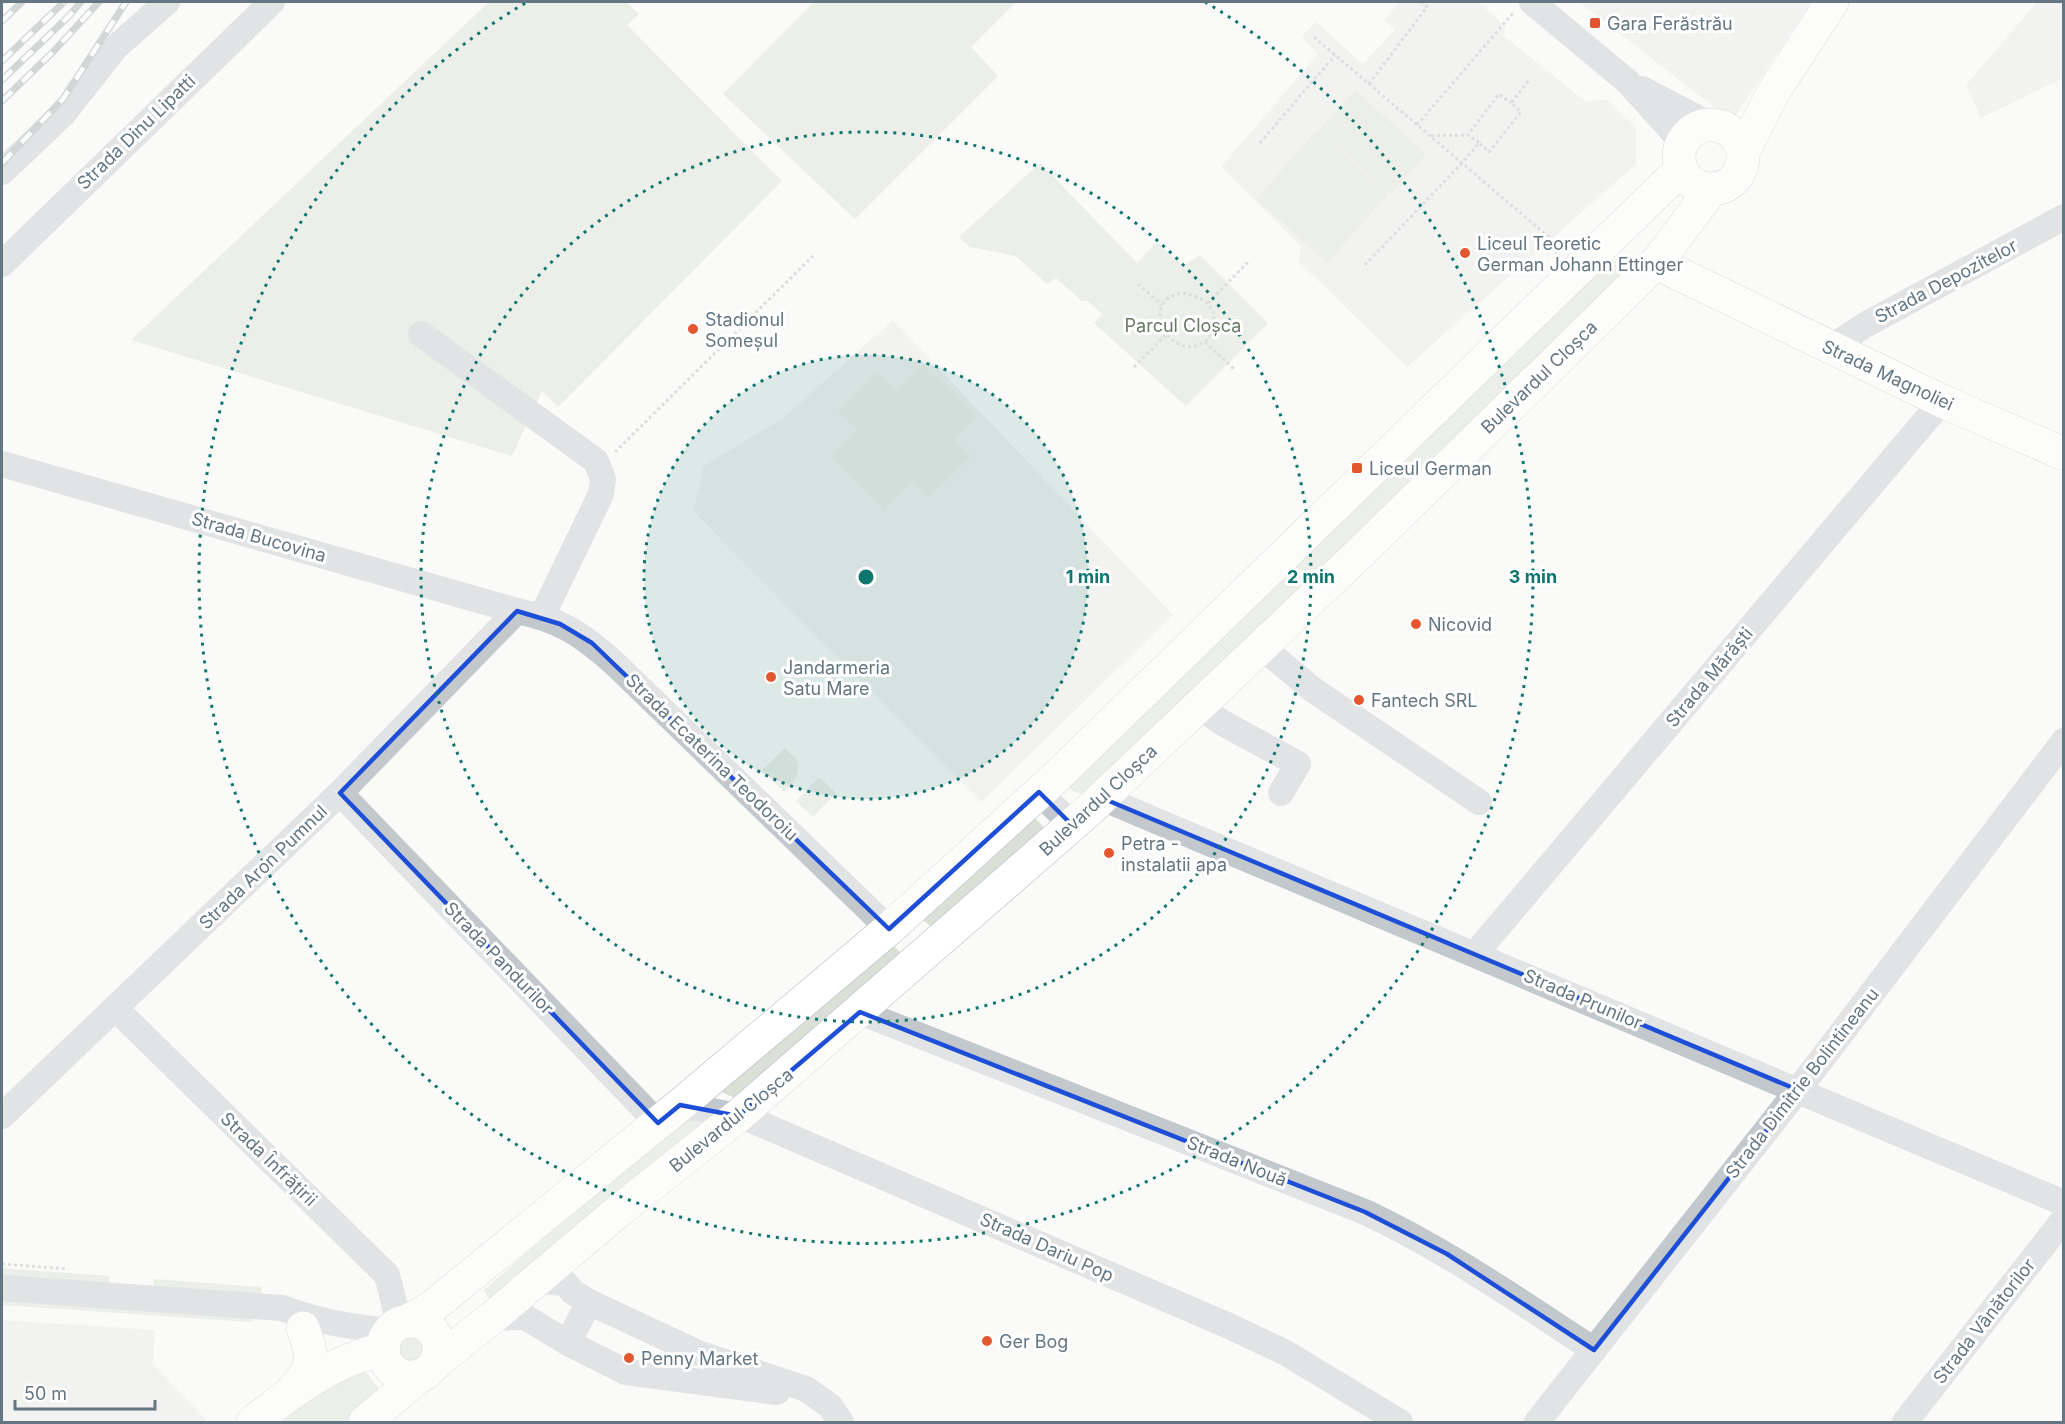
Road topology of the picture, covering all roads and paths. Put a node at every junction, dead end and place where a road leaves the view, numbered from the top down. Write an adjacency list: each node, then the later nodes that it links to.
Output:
1 (167, 2): 23 (street)
2 (1421, 2): 11 (path)
3 (1532, 2): 10 (street)
4 (1832, 2): 12 (main road, Bulevardul Cloșca)
5 (263, 4): 30 (street, Strada Dinu Lipatti)
6 (1503, 25): 14 (path)
7 (1314, 37): 8 (path)
8 (1335, 55): 11 (path); 18 (path)
9 (1530, 80): 13 (path)
10 (1628, 82): 15 (street); 22 (street)
11 (1369, 84): 14 (path)
12 (1774, 92): 15 (main road, Bulevardul Cloșca); 20 (main road, Bulevardul Cloșca)
13 (1511, 103): 16 (path); 19 (path)
14 (1417, 125): 17 (path)
15 (1717, 126): 20 (main road); 22 (main road, Bulevardul Cloșca)
16 (1468, 135): 17 (path); 19 (path)
17 (1430, 136): 21 (path)
18 (1260, 143)
19 (1479, 143): 21 (path)
20 (1743, 153): 24 (main road, Bulevardul Cloșca)
21 (1462, 163): 26 (path); 31 (path)
22 (1678, 165): 24 (main road); 28 (main road); 51 (main road, Bulevardul Cloșca)
23 (2, 172)
24 (1703, 201): 28 (main road, Bulevardul Cloșca); 33 (main road, Strada Magnoliei)
25 (2064, 218): 39 (street, Strada Depozitelor)
26 (1551, 239)
27 (813, 256): 45 (path)
28 (1658, 261): 33 (main road, Strada Magnoliei); 48 (main road, Bulevardul Cloșca)
29 (1248, 262): 34 (path)
30 (2, 264)
31 (1365, 265)
32 (1138, 284): 35 (path)
33 (1714, 291): 39 (main road, Strada Magnoliei)
34 (1208, 303): 35 (path); 38 (path)
35 (1162, 305): 37 (path)
36 (421, 334): 45 (street)
37 (1166, 335): 38 (path); 40 (path)
38 (1204, 342): 41 (path)
39 (1830, 348): 42 (main road, Strada Magnoliei)
40 (1134, 367)
41 (1234, 369)
42 (1942, 401): 43 (main road, Strada Magnoliei); 58 (street, Strada Mărăști)
43 (2064, 454)
44 (2, 464): 46 (street, Strada Bucovina)
45 (599, 468): 47 (street)
46 (517, 611): 47 (street, Strada Ecaterina Teodoroiu); 52 (street, Strada Aron Pumnul)
47 (542, 616): 57 (street, Strada Ecaterina Teodoroiu)
48 (1262, 648): 49 (main road, Bulevardul Cloșca); 55 (street)
49 (1199, 706): 53 (street); 54 (main road, Bulevardul Cloșca)
50 (2064, 741): 61 (street, Strada Dimitrie Bolintineanu)
51 (1039, 792): 56 (street); 57 (main road, Bulevardul Cloșca)
52 (340, 793): 59 (street, Strada Aron Pumnul); 62 (street, Strada Pandurilor)
53 (1281, 793)
54 (1101, 798): 56 (main road, Bulevardul Cloșca); 58 (street, Strada Prunilor)
55 (1479, 802)
56 (1072, 825): 60 (main road, Bulevardul Cloșca)
57 (890, 929): 62 (main road, Bulevardul Cloșca)
58 (1475, 954): 61 (street, Strada Prunilor)
59 (115, 1008): 63 (street, Strada Aron Pumnul); 72 (street, Strada Înfrățirii)
60 (860, 1012): 64 (main road, Bulevardul Cloșca); 74 (street, Strada Nouă)
61 (1798, 1090): 65 (street, Strada Prunilor); 74 (street, Strada Dimitrie Bolintineanu)
62 (669, 1114): 64 (street, Strada Dariu Pop); 72 (main road, Bulevardul Cloșca)
63 (2, 1116)
64 (738, 1116): 67 (main road, Bulevardul Cloșca); 83 (street, Strada Dariu Pop)
65 (2064, 1203)
66 (2064, 1219): 85 (street, Strada Vânătorilor)
67 (536, 1281): 69 (street); 71 (main road, Bulevardul Cloșca)
68 (2, 1288): 70 (street)
69 (590, 1302): 73 (street); 75 (street)
70 (293, 1318): 72 (street); 78 (main road)
71 (492, 1318): 73 (street); 76 (main road, Bulevardul Cloșca)
72 (395, 1331): 76 (main road); 76 (main road); 78 (main road, Bulevardul Cloșca)
73 (568, 1343): 77 (street)
74 (1594, 1350): 84 (street, Strada Dimitrie Bolintineanu)
75 (698, 1353): 77 (street); 79 (street)
76 (428, 1368): 81 (main road, Bulevardul Cloșca)
77 (678, 1377): 79 (street)
78 (289, 1394): 80 (main road, Bulevardul Cloșca)
79 (816, 1395): 82 (street)
80 (253, 1422)
81 (365, 1422)
82 (842, 1422)
83 (1400, 1422)
84 (1537, 1422)
85 (1905, 1422)

